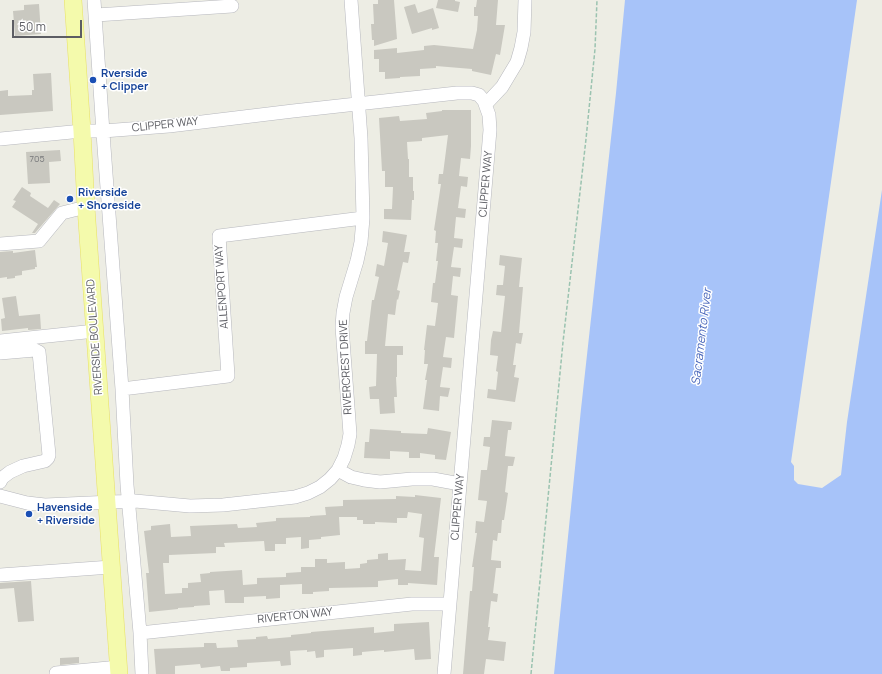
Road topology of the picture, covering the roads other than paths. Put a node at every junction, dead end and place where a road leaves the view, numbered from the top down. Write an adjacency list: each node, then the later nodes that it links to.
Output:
1 (73, 0): 9 (main road, RIVERSIDE BOULEVARD)
2 (94, 0): 6 (street)
3 (351, 0): 7 (street, RIVERCREST DRIVE)
4 (525, 0): 8 (street)
5 (232, 6): 6 (street)
6 (96, 15): 10 (street)
7 (359, 104): 8 (street, CLIPPER WAY); 10 (street, CLIPPER WAY); 13 (street, RIVERCREST DRIVE)
8 (486, 104): 21 (street, CLIPPER WAY)
9 (82, 131): 10 (street, CLIPPER WAY); 11 (street, CLIPPER WAY); 12 (main road, RIVERSIDE BOULEVARD)
10 (103, 131): 18 (street)
11 (0, 139)
12 (86, 207): 14 (street); 15 (main road, RIVERSIDE BOULEVARD)
13 (363, 218): 18 (street, ALLENPORT WAY); 19 (street, RIVERCREST DRIVE)
14 (0, 244)
15 (95, 332): 16 (street); 24 (main road, RIVERSIDE BOULEVARD)
16 (0, 341)
17 (0, 353): 20 (street)
18 (122, 389): 23 (street)
19 (338, 470): 21 (street); 23 (street, RIVERCREST DRIVE)
20 (0, 482)
21 (460, 484): 27 (street, CLIPPER WAY)
22 (0, 496): 24 (street, RIVERCREST DRIVE)
23 (129, 501): 24 (street, RIVERCREST DRIVE); 28 (street)
24 (107, 502): 25 (main road, RIVERSIDE BOULEVARD)
25 (111, 567): 26 (street); 29 (main road, RIVERSIDE BOULEVARD)
26 (0, 575)
27 (450, 604): 28 (street, RIVERTON WAY); 32 (street, CLIPPER WAY)
28 (140, 633): 31 (street)
29 (119, 671): 30 (street)
30 (56, 673)
31 (142, 674)
32 (444, 674)

